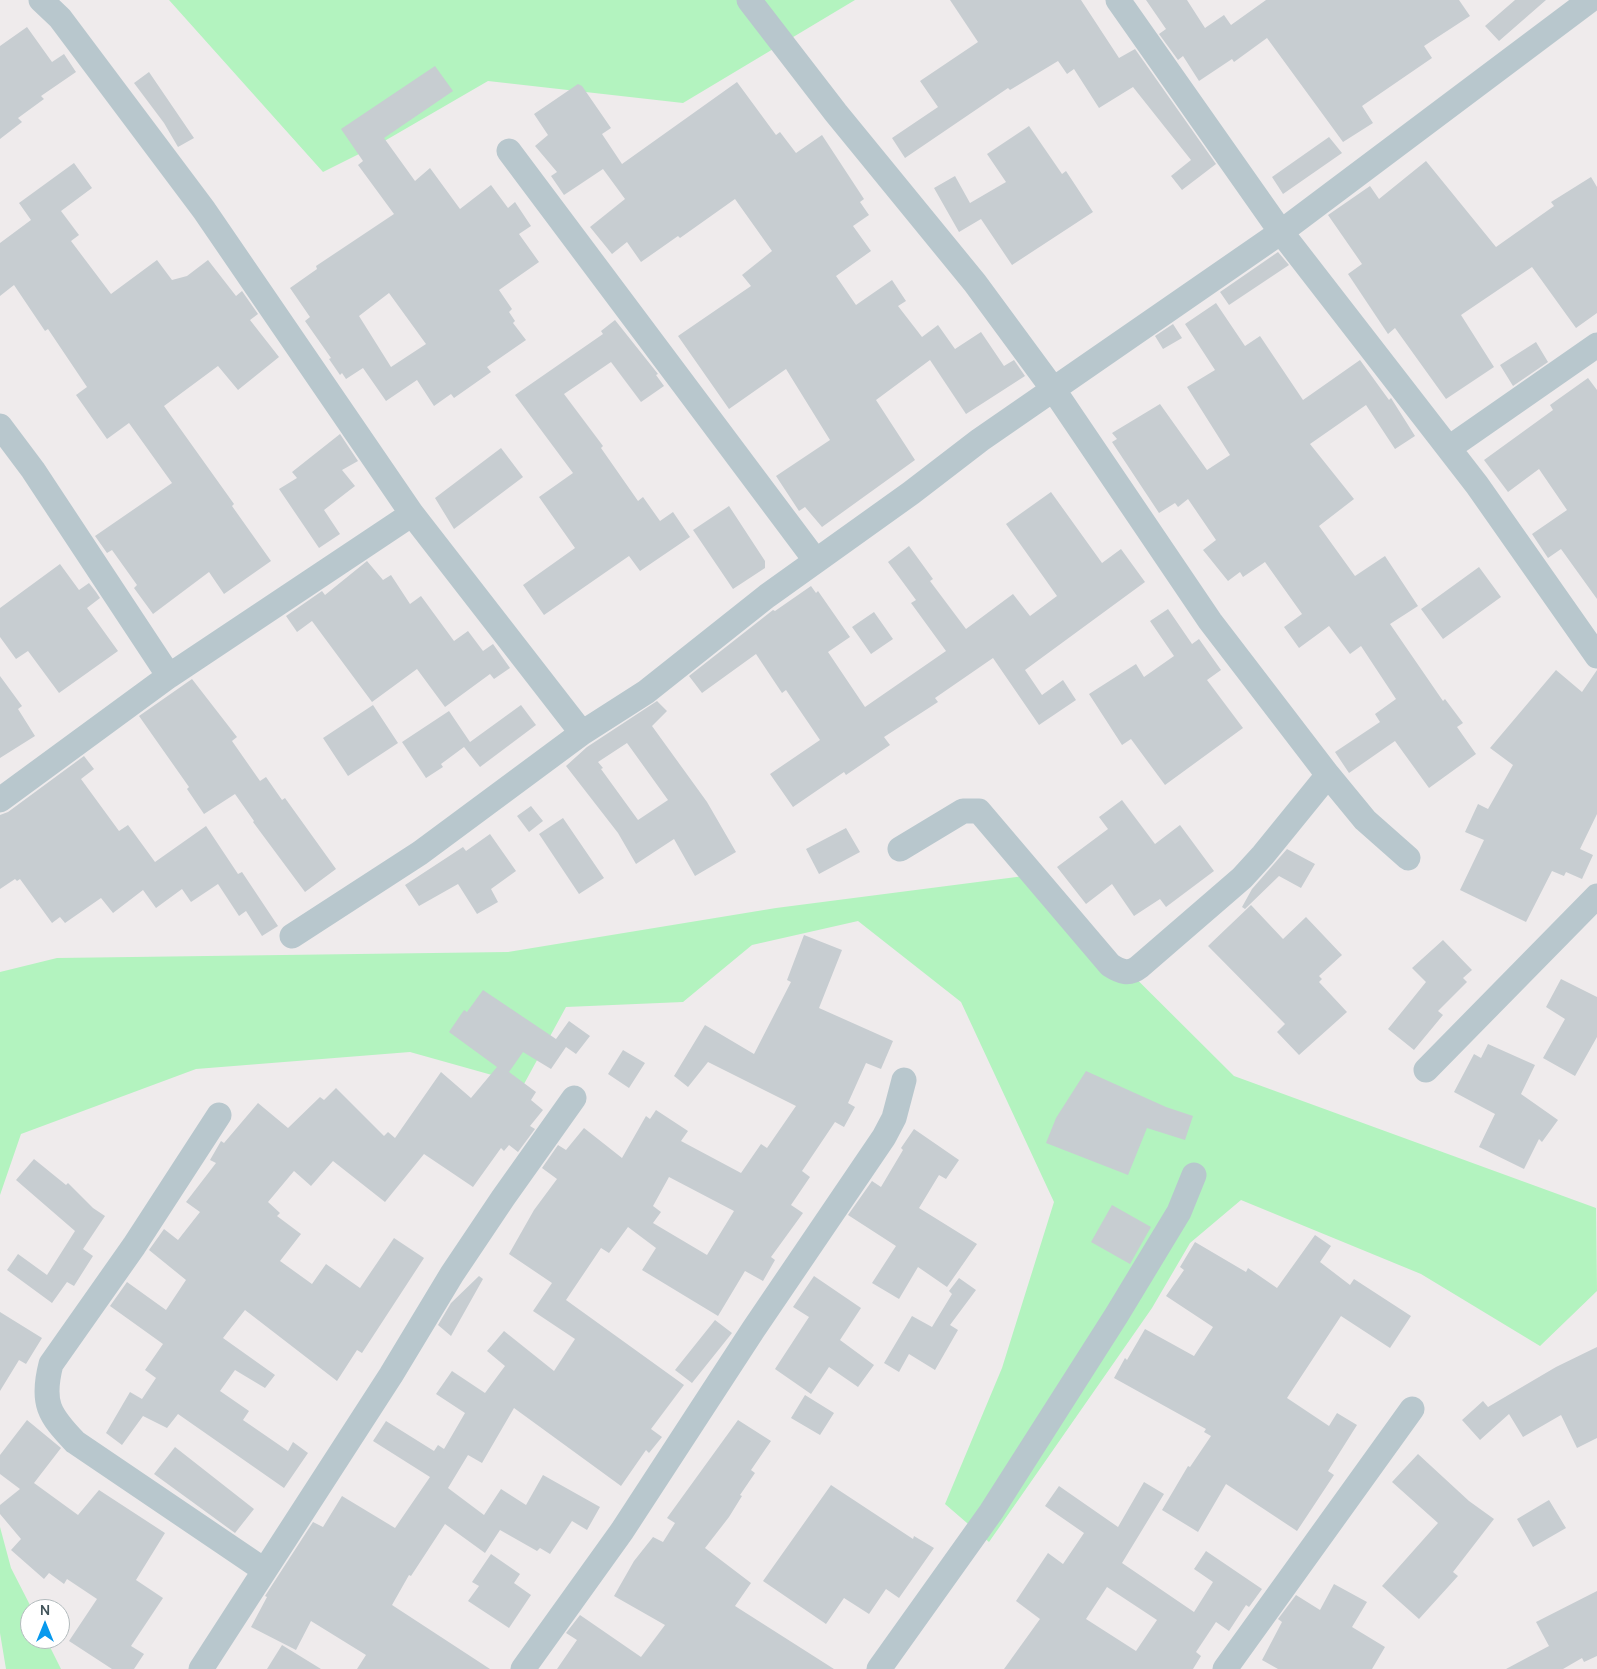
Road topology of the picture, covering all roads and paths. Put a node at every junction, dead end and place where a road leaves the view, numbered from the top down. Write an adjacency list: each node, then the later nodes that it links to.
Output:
1 (41, 0): 11 (street)
2 (749, 0): 8 (street)
3 (1118, 0): 6 (street)
4 (1590, 0): 6 (street)
5 (509, 151): 12 (street)
6 (1281, 232): 8 (street); 10 (street)
7 (1597, 345): 10 (street)
8 (1053, 389): 12 (street); 16 (street)
9 (0, 426): 14 (street)
10 (1448, 448): 13 (street)
11 (412, 514): 14 (street); 15 (street)
12 (816, 561): 15 (street)
13 (1597, 656)
14 (169, 676): 17 (street)
15 (582, 733): 21 (street)
16 (1328, 775): 18 (street); 19 (street)
17 (0, 800)
18 (900, 849)
19 (1408, 858)
20 (1597, 896): 22 (street)
21 (292, 936)
22 (1426, 1070)
23 (904, 1080): 30 (street)
24 (574, 1098): 28 (street)
25 (219, 1115): 28 (street)
26 (1194, 1175): 31 (street)
27 (1412, 1409): 32 (street)
28 (264, 1570): 29 (street)
29 (201, 1669)
30 (523, 1669)
31 (879, 1669)
32 (1225, 1669)

